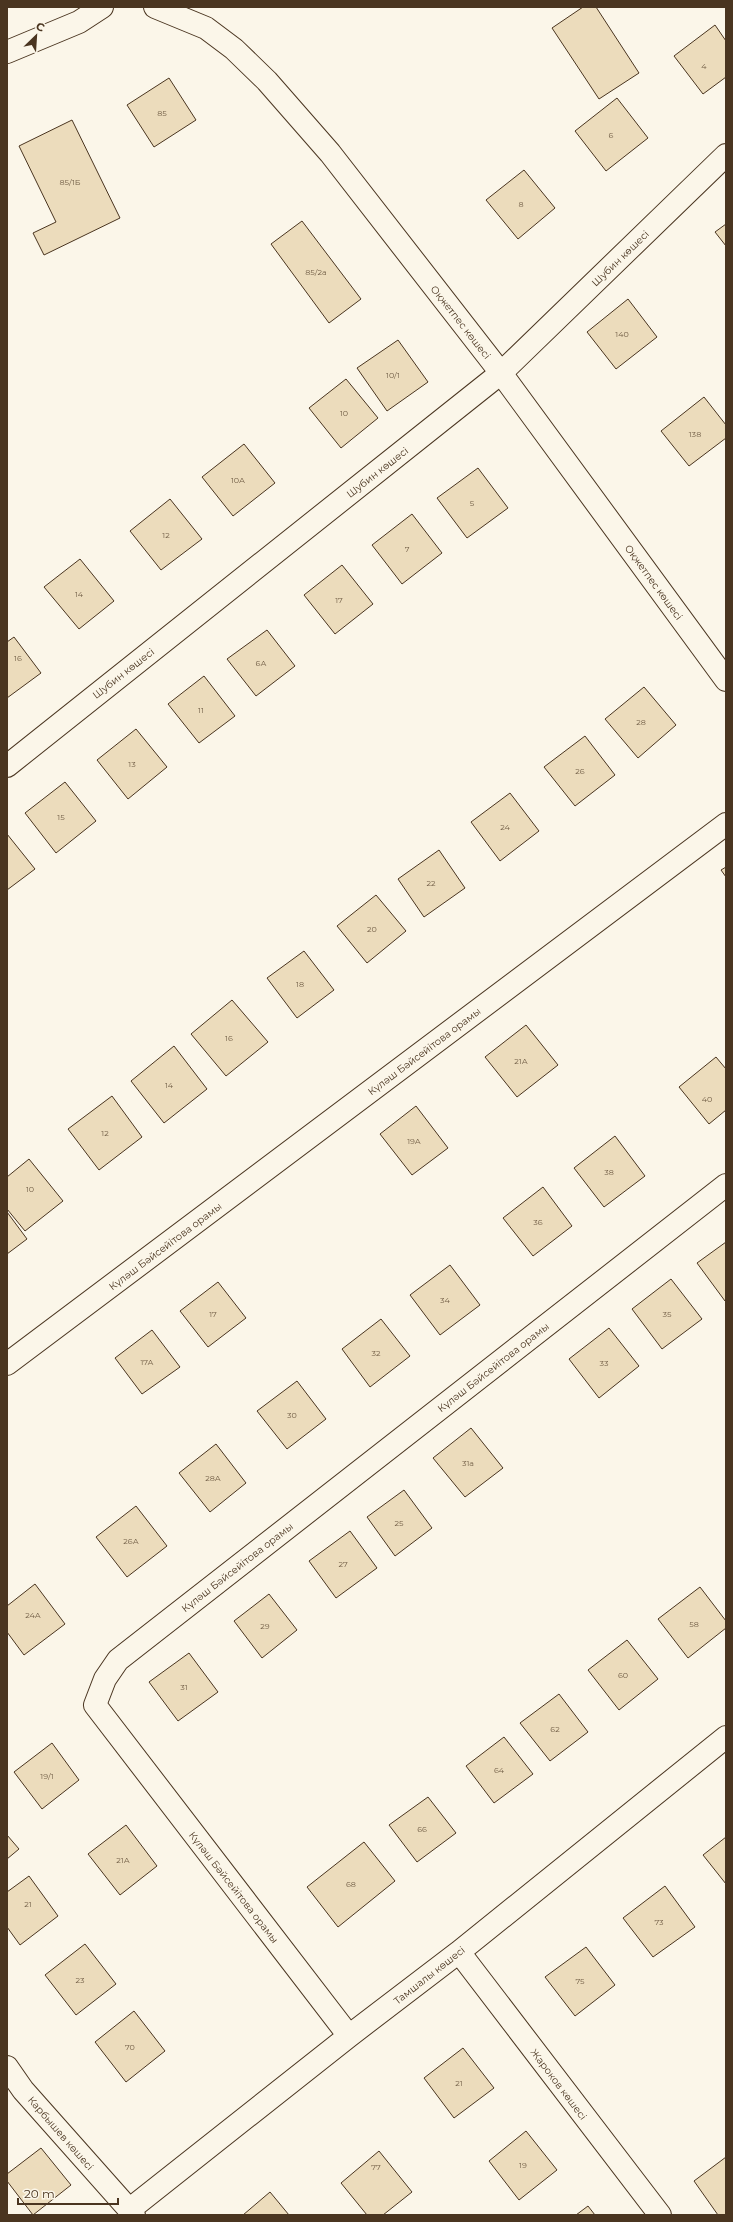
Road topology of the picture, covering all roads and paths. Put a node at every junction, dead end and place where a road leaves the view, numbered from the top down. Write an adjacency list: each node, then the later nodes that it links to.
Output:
1 (102, 7): 3 (street)
2 (154, 7): 5 (street, Оқжетпес көшесі)
3 (7, 52)
4 (726, 155): 5 (street, Шубин көшесі)
5 (501, 373): 6 (street, Оқжетпес көшесі); 7 (street, Шубин көшесі)
6 (726, 680)
7 (7, 766)
8 (726, 824): 10 (street, Күләш Бәйсейітова орамы)
9 (726, 1185): 13 (street, Күләш Бәйсейітова орамы)
10 (7, 1364)
11 (726, 1736): 12 (street, Тамшалы көшесі)
12 (459, 1952): 13 (street, Тамшалы көшесі); 16 (street, Жароков көшесі)
13 (349, 2036): 15 (street, Тамшалы көшесі)
14 (7, 2067): 15 (street, Карбышев көшесі)
15 (132, 2212)
16 (660, 2215)

